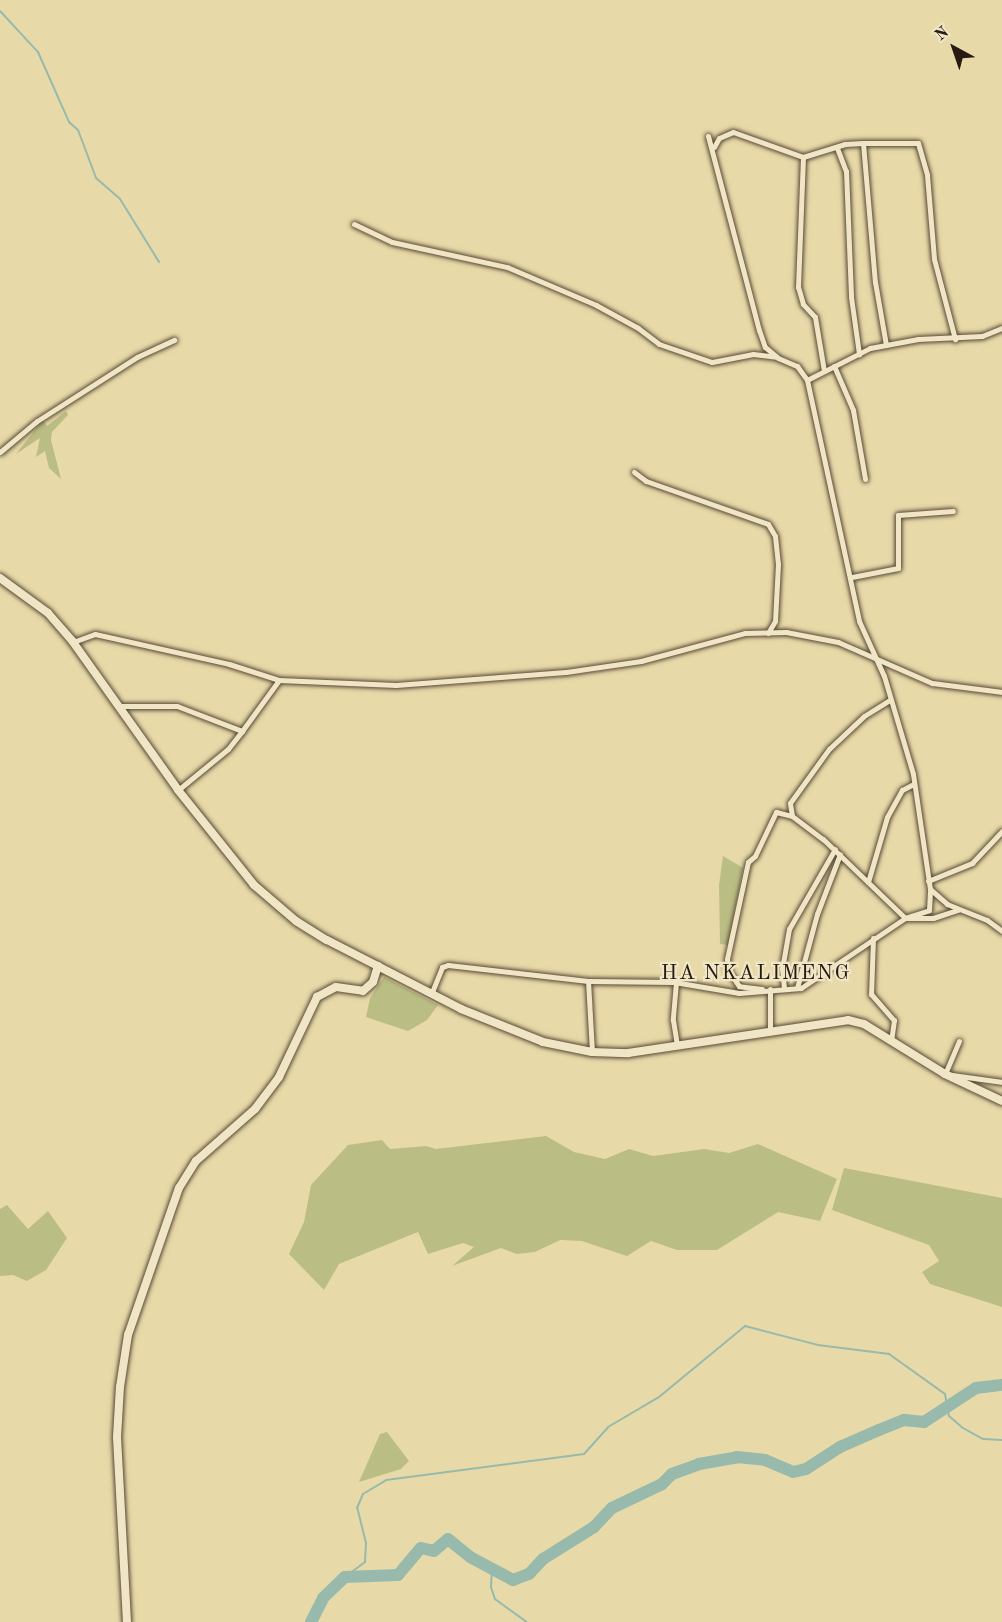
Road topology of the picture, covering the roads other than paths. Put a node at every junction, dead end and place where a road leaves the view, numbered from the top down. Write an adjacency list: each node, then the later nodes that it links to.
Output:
1 (708, 136): 3 (street)
2 (863, 143): 4 (street); 8 (street); 10 (street)
3 (714, 148): 5 (street); 12 (street)
4 (837, 148): 5 (street); 11 (street)
5 (803, 156): 14 (street)
6 (354, 224): 12 (street)
7 (1002, 328): 8 (street)
8 (955, 339): 10 (street)
9 (174, 340): 16 (street)
10 (886, 345): 11 (street)
11 (859, 354): 13 (street)
12 (778, 358): 15 (street)
13 (834, 366): 14 (street); 18 (street)
14 (824, 371): 15 (street)
15 (807, 380): 20 (street)
16 (0, 452)
17 (634, 472): 22 (street)
18 (865, 479)
19 (953, 511): 20 (street)
20 (852, 577): 24 (street)
21 (0, 578): 23 (main road)
22 (768, 633): 24 (street); 25 (street)
23 (73, 642): 25 (street); 28 (main road)
24 (879, 662): 26 (street); 27 (street)
25 (279, 680): 29 (street)
26 (1002, 692)
27 (890, 700): 30 (street); 32 (street)
28 (120, 706): 29 (street); 31 (main road)
29 (242, 731): 31 (street)
30 (914, 784): 36 (street); 37 (street)
31 (178, 790): 43 (main road)
32 (792, 816): 34 (street); 48 (street)
33 (1002, 831): 36 (street)
34 (835, 849): 35 (street); 46 (street)
35 (840, 854): 37 (street); 47 (street)
36 (928, 881): 38 (street)
37 (868, 882): 40 (street)
38 (930, 889): 39 (street); 40 (street)
39 (958, 910): 40 (street); 41 (street)
40 (905, 918): 42 (street)
41 (1002, 931)
42 (873, 938): 47 (street); 52 (street)
43 (378, 966): 49 (main road); 58 (main road)
44 (588, 981): 45 (street); 49 (street); 54 (street)
45 (675, 982): 48 (street); 53 (street)
46 (783, 988): 47 (street); 48 (street)
47 (797, 988)
48 (768, 989): 50 (street)
49 (432, 992): 54 (main road)
50 (770, 1029): 52 (main road); 53 (main road)
51 (959, 1041): 55 (street)
52 (890, 1042): 55 (main road)
53 (677, 1047): 54 (main road)
54 (592, 1052)
55 (945, 1074): 56 (street); 57 (main road)
56 (1002, 1082)
57 (1002, 1101)
58 (127, 1622)

